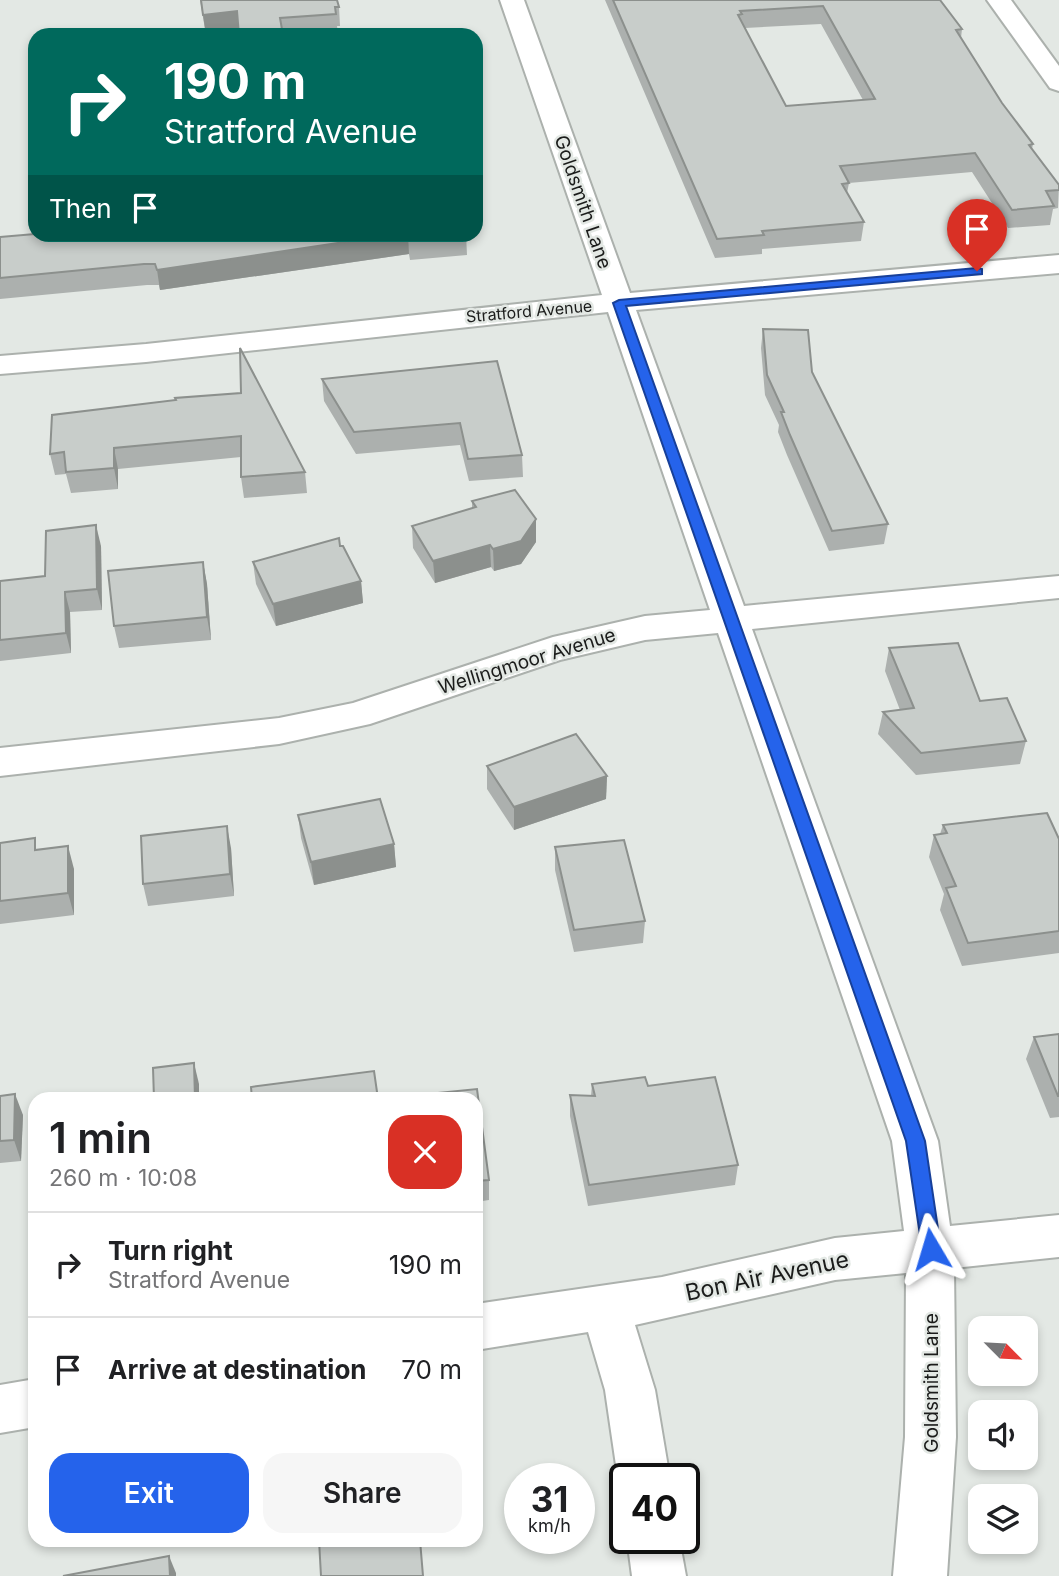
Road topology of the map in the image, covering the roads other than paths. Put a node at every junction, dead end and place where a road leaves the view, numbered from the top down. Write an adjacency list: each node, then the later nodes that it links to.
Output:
1 (512, 0): 5 (street, Goldsmith Lane)
2 (999, 0): 3 (street)
3 (1059, 83)
4 (1059, 264): 5 (street, Stratford Avenue)
5 (619, 303): 6 (street, Stratford Avenue); 8 (street, Goldsmith Lane)
6 (0, 365)
7 (1059, 587): 8 (street, Wellingmoor Avenue)
8 (731, 619): 9 (street, Wellingmoor Avenue); 11 (street, Goldsmith Lane)
9 (0, 762)
10 (1059, 1236): 11 (street, Bon Air Avenue)
11 (931, 1249): 12 (street, Bon Air Avenue); 19 (street, Goldsmith Lane)
12 (606, 1309): 13 (street, Bon Air Avenue); 16 (street)
13 (483, 1326)
14 (28, 1404): 15 (street)
15 (0, 1409)
16 (641, 1463)
17 (656, 1554): 18 (street)
18 (659, 1576)
19 (920, 1576)

